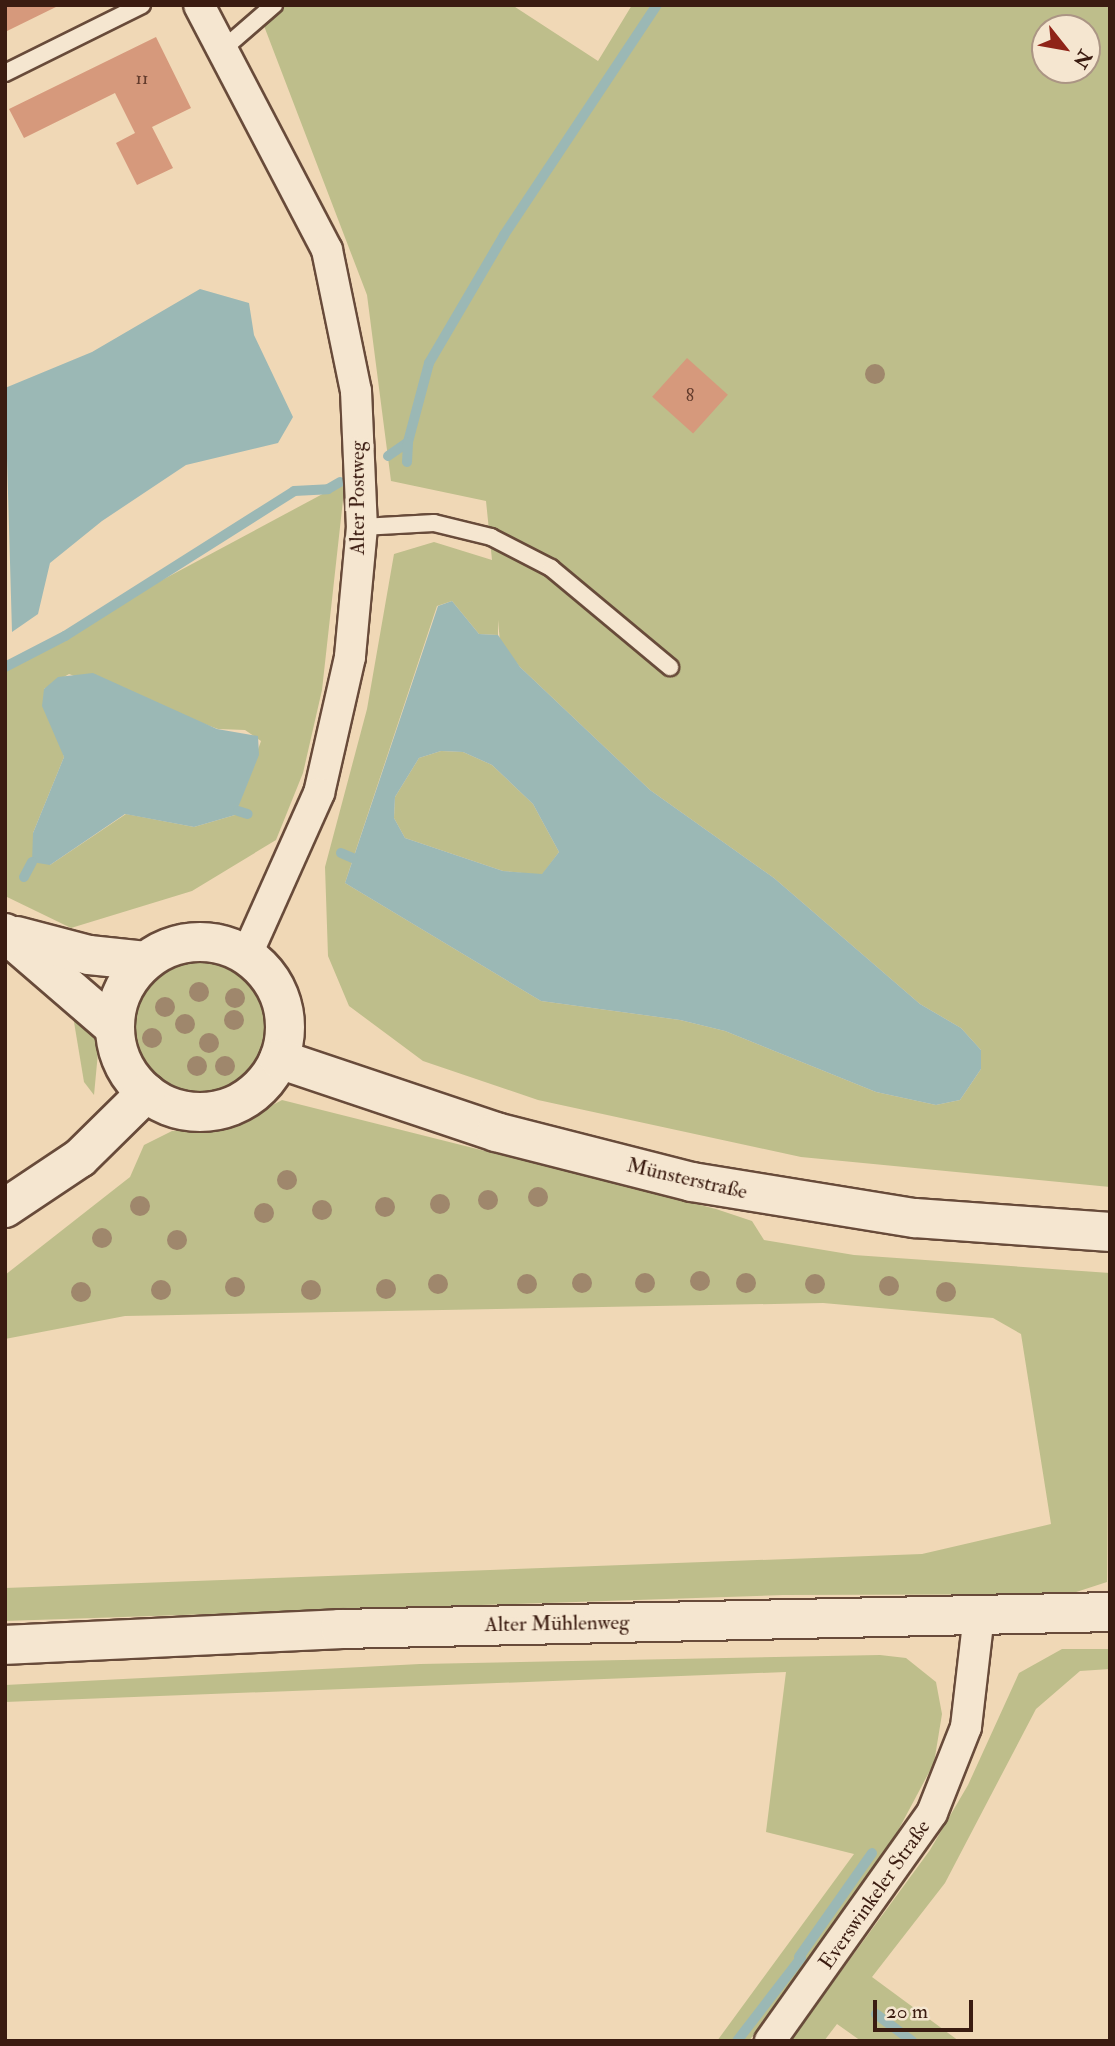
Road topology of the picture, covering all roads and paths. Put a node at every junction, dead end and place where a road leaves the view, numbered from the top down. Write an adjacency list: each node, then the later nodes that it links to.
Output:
1 (142, 5): 5 (lane)
2 (199, 5): 4 (street, Alter Postweg)
3 (274, 5): 4 (lane)
4 (222, 50): 6 (street, Alter Postweg)
5 (5, 73)
6 (362, 527): 7 (lane); 8 (street, Alter Postweg)
7 (670, 667)
8 (246, 956): 9 (main road); 11 (main road)
9 (146, 961): 10 (main road); 10 (main road)
10 (115, 1028): 12 (main road)
11 (279, 1059): 12 (main road); 14 (main road, Münsterstraße)
12 (146, 1093): 13 (main road)
13 (5, 1208)
14 (1110, 1232)
15 (1110, 1612): 16 (main road, Alter Mühlenweg)
16 (979, 1614): 17 (main road, Alter Mühlenweg); 18 (street, Everswinkeler Straße)
17 (5, 1645)
18 (770, 2041)

